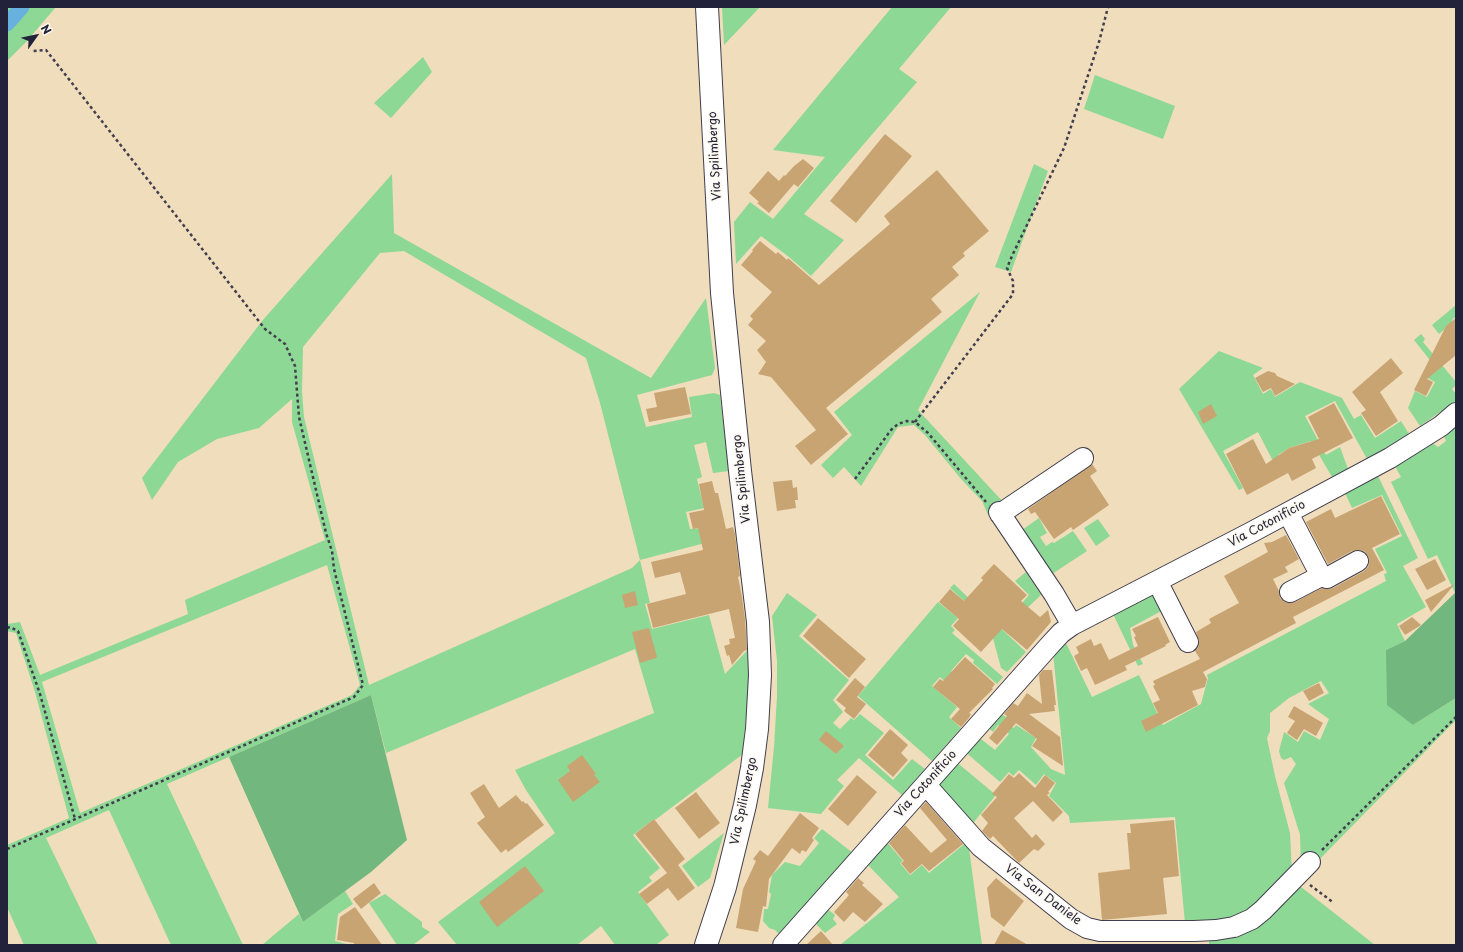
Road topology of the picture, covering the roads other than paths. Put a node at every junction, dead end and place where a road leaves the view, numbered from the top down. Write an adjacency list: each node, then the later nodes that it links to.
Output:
1 (707, 7): 15 (main road, Via Spilimbergo)
2 (1456, 413): 4 (street, Via Cotonificio)
3 (1084, 458): 9 (street)
4 (1288, 513): 6 (street); 7 (street, Via Cotonificio)
5 (1358, 561): 6 (street)
6 (1321, 576): 8 (street)
7 (1157, 581): 9 (street, Via Cotonificio); 10 (street)
8 (1290, 592)
9 (1072, 625): 11 (street, Via Cotonificio)
10 (1188, 642)
11 (926, 785): 13 (street, Via San Daniele); 16 (street, Via Cotonificio)
12 (1304, 868): 14 (street, Via San Daniele)
13 (1158, 931): 14 (street, Via San Daniele); 17 (street)
14 (1199, 938)
15 (707, 944)
16 (783, 945)
17 (1174, 945)

